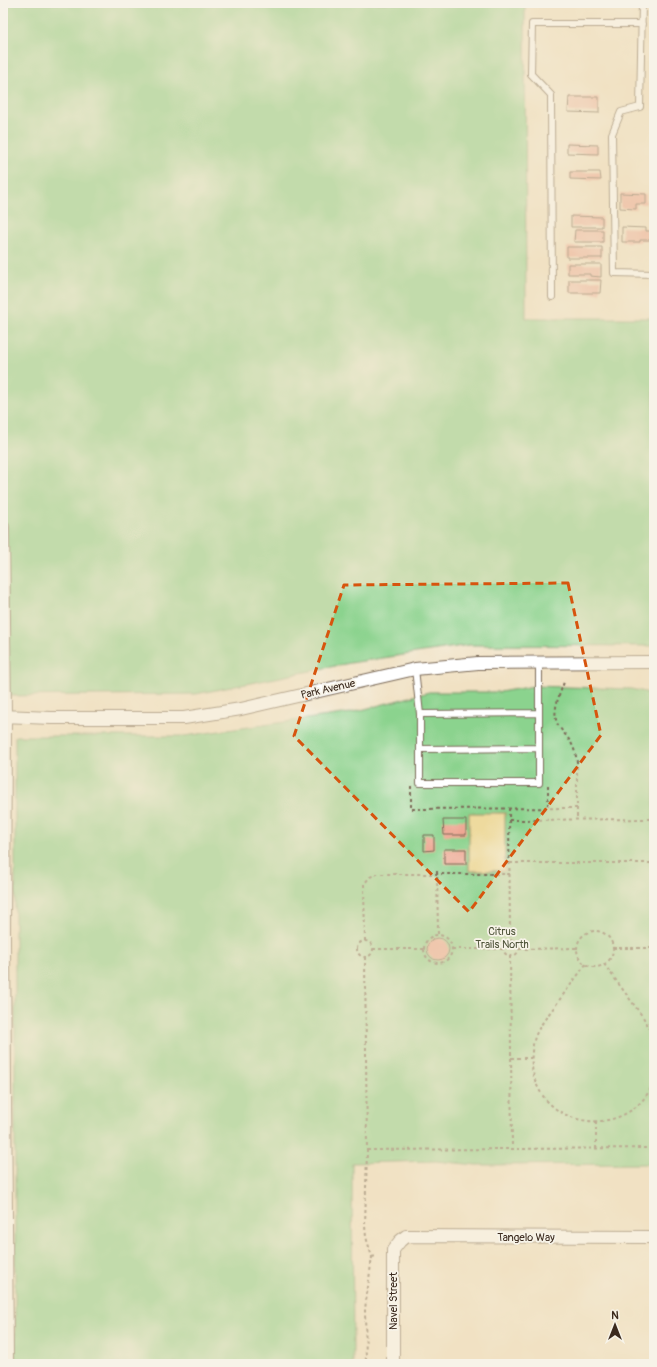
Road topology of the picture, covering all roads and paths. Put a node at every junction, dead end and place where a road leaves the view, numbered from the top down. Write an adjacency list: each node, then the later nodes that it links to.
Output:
1 (642, 3): 2 (lane)
2 (642, 24): 3 (lane); 4 (lane)
3 (654, 274)
4 (552, 297)
5 (3, 527): 12 (street)
6 (654, 662): 7 (street, Park Avenue)
7 (539, 663): 8 (street, Park Avenue); 10 (lane)
8 (415, 669): 11 (lane); 12 (street, Park Avenue)
9 (564, 682): 15 (path)
10 (539, 713): 11 (lane); 13 (lane)
11 (420, 714): 14 (lane)
12 (4, 716): 41 (street)
13 (539, 748): 14 (lane); 14 (lane)
14 (420, 749)
15 (578, 808): 18 (path); 19 (path)
16 (438, 809): 17 (path)
17 (438, 813)
18 (509, 820): 19 (path); 21 (path)
19 (578, 820): 20 (path)
20 (654, 820)
21 (510, 863): 22 (path); 24 (path)
22 (654, 863)
23 (438, 873): 24 (path); 25 (path); 27 (path)
24 (510, 874): 26 (path)
25 (438, 935): 32 (path); 33 (path)
26 (510, 940): 34 (path); 35 (path)
27 (365, 941): 31 (path); 37 (path)
28 (577, 948): 29 (path); 35 (path); 38 (path)
29 (613, 948): 30 (path); 39 (path)
30 (654, 948)
31 (373, 949): 32 (path); 37 (path)
32 (424, 949): 33 (path)
33 (452, 949): 34 (path)
34 (503, 949): 36 (path)
35 (519, 949): 36 (path)
36 (510, 956): 42 (path)
37 (365, 957): 49 (path)
38 (586, 964): 39 (path); 43 (path)
39 (604, 964): 40 (path)
40 (654, 1036)
41 (4, 1046): 54 (street)
42 (511, 1058): 43 (path); 48 (path)
43 (531, 1058): 45 (path)
44 (654, 1081): 45 (path)
45 (596, 1122): 46 (path)
46 (596, 1148): 47 (path); 48 (path)
47 (654, 1148)
48 (512, 1149): 49 (path)
49 (367, 1150): 53 (path)
50 (654, 1237): 51 (street, Tangelo Way)
51 (400, 1241): 56 (street, Navel Street)
52 (376, 1256): 53 (path)
53 (372, 1257): 55 (path)
54 (7, 1364)
55 (366, 1364)
56 (393, 1364)

